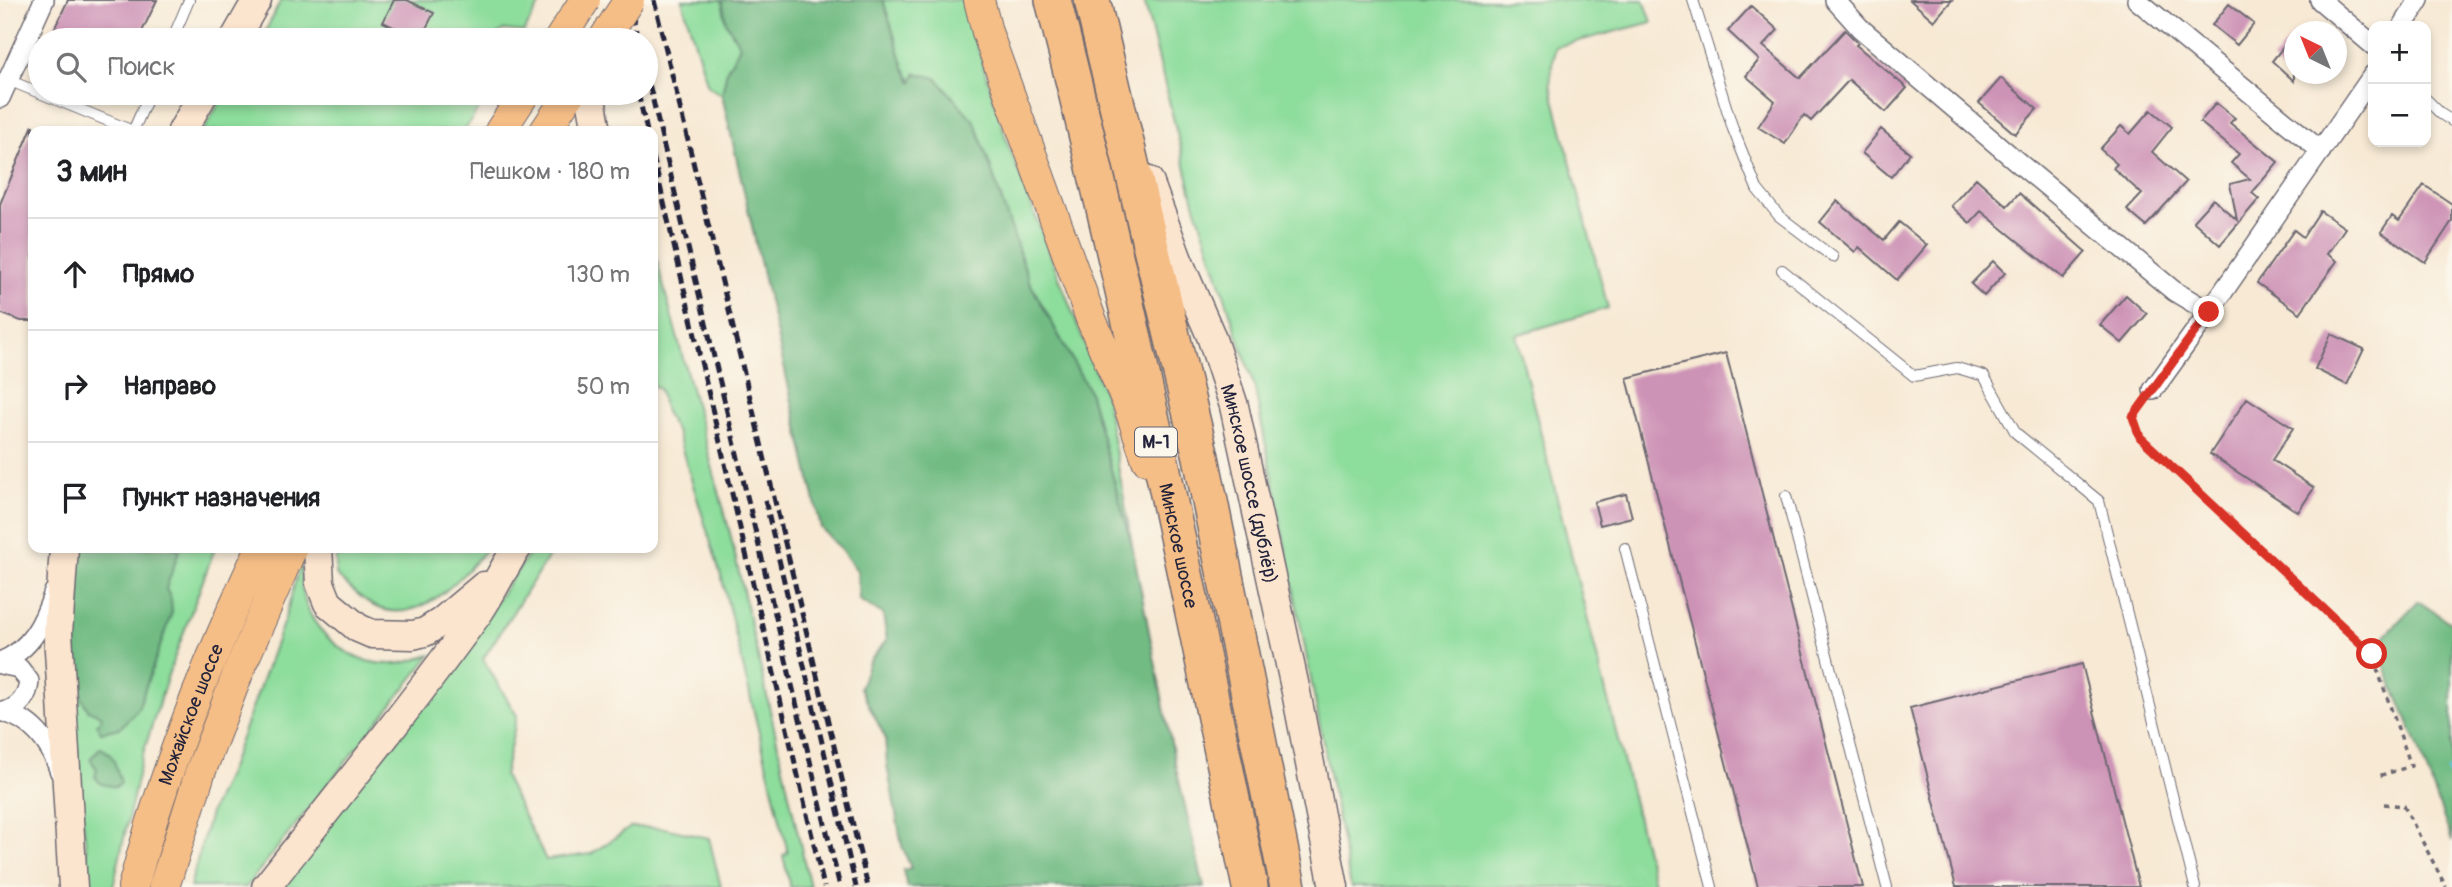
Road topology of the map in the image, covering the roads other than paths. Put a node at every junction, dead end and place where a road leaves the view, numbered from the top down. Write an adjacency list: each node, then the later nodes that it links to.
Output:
1 (44, 0): 16 (street)
2 (189, 0): 17 (lane)
3 (257, 0): 18 (street)
4 (568, 0): 20 (street)
5 (585, 0): 19 (main road, bridge)
6 (629, 0): 21 (main road, bridge)
7 (979, 0): 55 (main road)
8 (1053, 0): 55 (highway, Минское шоссе / М-1)
9 (1092, 0): 26 (highway, Минское шоссе / М-1)
10 (1693, 0): 43 (lane)
11 (1835, 0): 45 (street)
12 (2137, 0): 42 (street)
13 (2320, 0): 23 (street)
14 (2418, 0): 15 (street)
15 (2406, 21)
16 (31, 28)
17 (177, 28)
18 (241, 28)
19 (567, 28)
20 (575, 28)
21 (611, 28)
22 (28, 36): 25 (street)
23 (2368, 41)
24 (2368, 82): 42 (street)
25 (4, 89): 27 (lane)
26 (1116, 94): 64 (highway, Минское шоссе / М-1); 65 (street, Минское шоссе (дублёр))
27 (28, 97)
28 (2431, 103): 35 (lane)
29 (53, 105): 36 (lane)
30 (145, 105): 37 (lane)
31 (197, 105): 38 (street)
32 (517, 105): 39 (main road)
33 (562, 105): 40 (main road)
34 (592, 105): 41 (street)
35 (2452, 121)
36 (118, 126)
37 (135, 126)
38 (185, 126)
39 (503, 126)
40 (548, 126)
41 (596, 126)
42 (2321, 151): 45 (street)
43 (1833, 257)
44 (1782, 270): 68 (lane)
45 (2209, 312): 46 (street)
46 (2153, 390)
47 (1786, 496): 67 (lane)
48 (1625, 548): 66 (lane)
49 (259, 553): 60 (main road, Можайское шоссе)
50 (290, 553): 61 (main road, Можайское шоссе)
51 (318, 553): 54 (street)
52 (514, 553): 54 (street)
53 (63, 556): 56 (street); 58 (street)
54 (500, 573): 62 (street)
55 (1189, 589): 63 (highway, Минское шоссе / М-1)
56 (0, 663): 57 (street)
57 (3, 712): 58 (street)
58 (67, 796): 59 (street)
59 (73, 887)
60 (133, 887)
61 (164, 887)
62 (266, 887)
63 (1250, 887)
64 (1288, 887)
65 (1334, 887)
66 (1712, 887)
67 (1887, 887)
68 (2194, 887)

